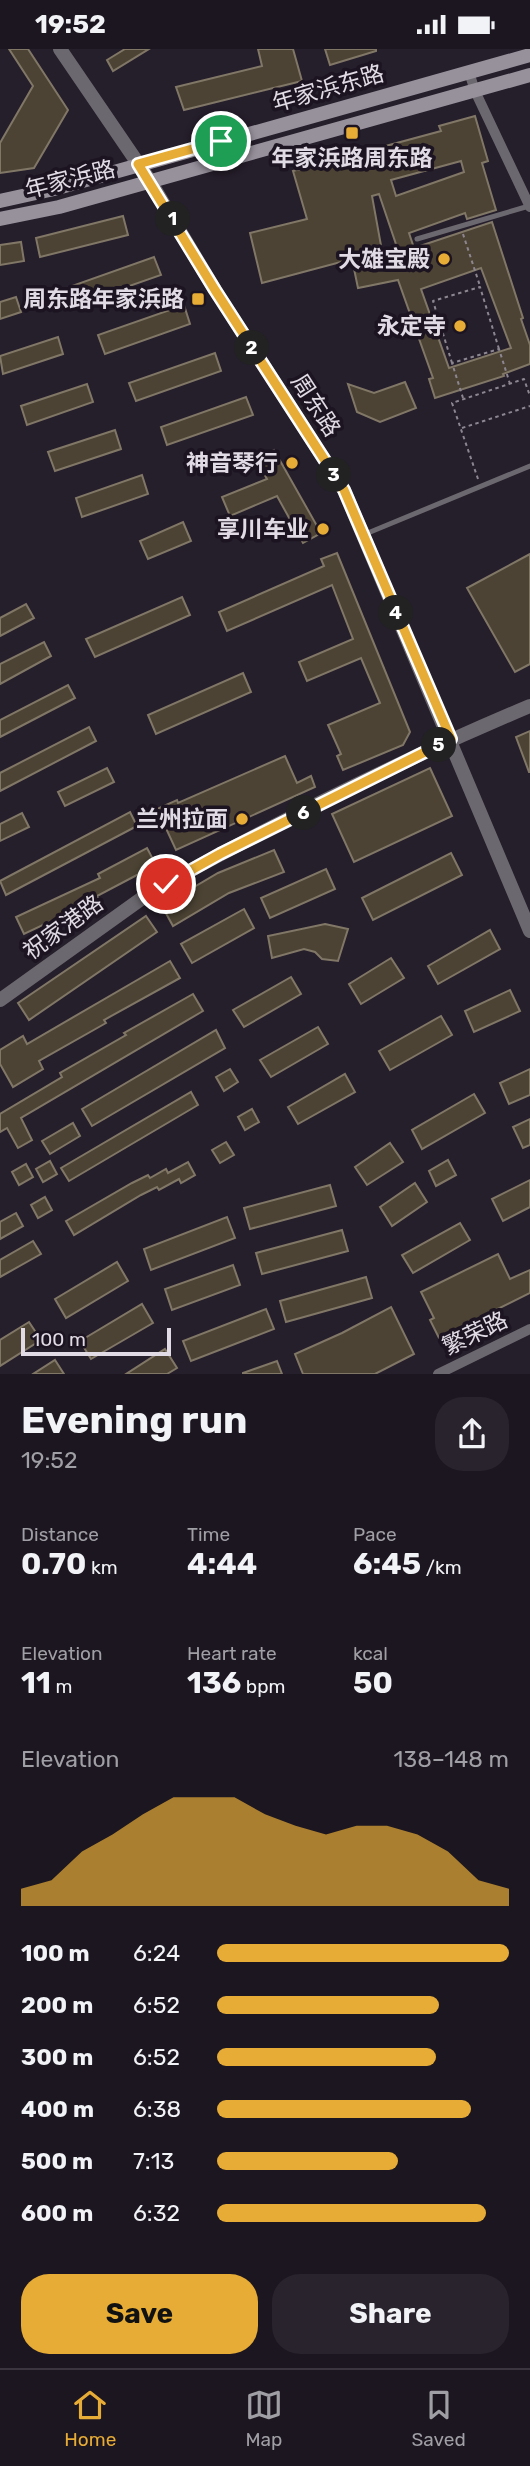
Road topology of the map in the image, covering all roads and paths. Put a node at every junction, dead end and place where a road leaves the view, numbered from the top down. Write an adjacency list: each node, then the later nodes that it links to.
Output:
1 (60, 49): 6 (street, 周东路)
2 (530, 55): 3 (main road, 年家浜东路)
3 (469, 72): 5 (street); 6 (main road, 年家浜东路)
4 (530, 75): 5 (main road, 年家浜东路)
5 (474, 91): 7 (main road, 年家浜东路); 9 (street)
6 (138, 164): 7 (street, 周东路); 8 (main road, 年家浜路)
7 (150, 181): 10 (main road, 年家浜路); 23 (street, 周东路)
8 (0, 201)
9 (530, 206): 11 (lane)
10 (0, 219)
11 (460, 226): 12 (lane); 13 (path)
12 (417, 239)
13 (480, 287): 14 (path); 15 (path)
14 (499, 349): 15 (path); 16 (path)
15 (452, 363): 18 (path)
16 (510, 384): 17 (path); 18 (path)
17 (530, 396)
18 (464, 399): 20 (path)
19 (530, 406): 20 (path)
20 (461, 429): 22 (path)
21 (530, 466): 22 (lane)
22 (480, 487): 23 (lane)
23 (363, 535): 25 (street, 周东路)
24 (530, 706): 25 (street, 祝家港路)
25 (451, 739): 26 (street, 周东路); 27 (street, 祝家港路)
26 (530, 931)
27 (0, 1000)
28 (530, 1329): 29 (street, 繁荣路)
29 (438, 1374)

